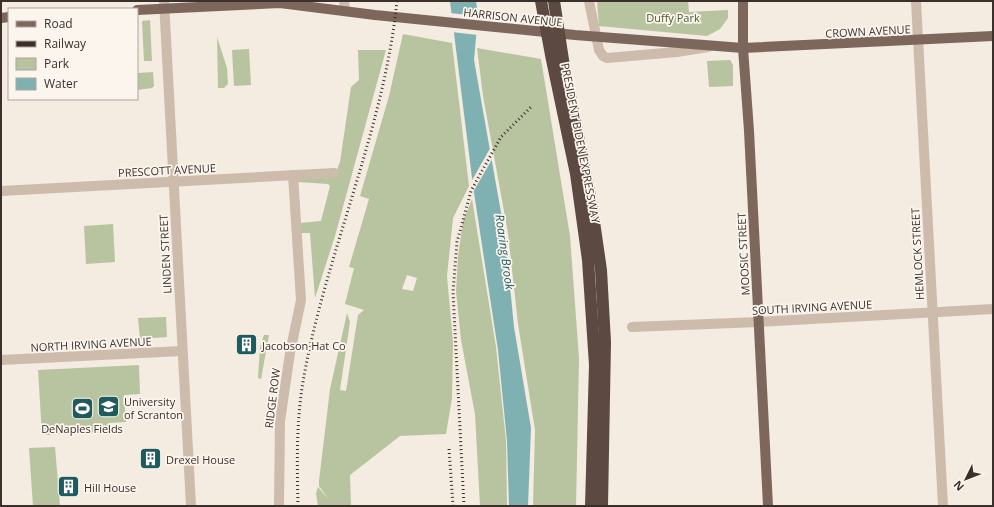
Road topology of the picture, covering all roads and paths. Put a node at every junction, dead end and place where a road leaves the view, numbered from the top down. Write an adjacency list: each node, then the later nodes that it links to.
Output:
1 (541, 1): 26 (highway, PRESIDENT BIDEN EXPRESSWAY)
2 (554, 1): 27 (highway, PRESIDENT BIDEN EXPRESSWAY)
3 (589, 1): 10 (street)
4 (743, 1): 13 (main road, MOOSIC STREET)
5 (916, 1): 11 (street, HEMLOCK STREET)
6 (164, 5): 7 (main road, HARRISON AVENUE); 8 (main road, HARRISON AVENUE); 16 (street, LINDEN STREET)
7 (344, 6): 10 (main road, HARRISON AVENUE)
8 (138, 10)
9 (993, 36): 11 (main road, CROWN AVENUE)
10 (596, 37): 12 (main road, HARRISON AVENUE); 12 (street)
11 (917, 40): 13 (main road, CROWN AVENUE); 19 (street, HEMLOCK STREET)
12 (710, 47): 13 (main road, HARRISON AVENUE)
13 (743, 48): 20 (main road, MOOSIC STREET)
14 (334, 173): 15 (street, PRESCOTT AVENUE)
15 (293, 175): 16 (street, PRESCOTT AVENUE); 25 (street, RIDGE ROW)
16 (173, 181): 17 (street, PRESCOTT AVENUE); 22 (street, LINDEN STREET)
17 (1, 191)
18 (993, 309): 19 (street, SOUTH IRVING AVENUE)
19 (932, 312): 20 (street, SOUTH IRVING AVENUE); 29 (street, HEMLOCK STREET)
20 (759, 322): 21 (street, SOUTH IRVING AVENUE); 28 (main road, MOOSIC STREET)
21 (632, 327)
22 (182, 351): 23 (street, NORTH IRVING AVENUE); 24 (street, LINDEN STREET)
23 (1, 360)
24 (191, 506)
25 (279, 506)
26 (591, 506)
27 (602, 506)
28 (768, 506)
29 (943, 506)

